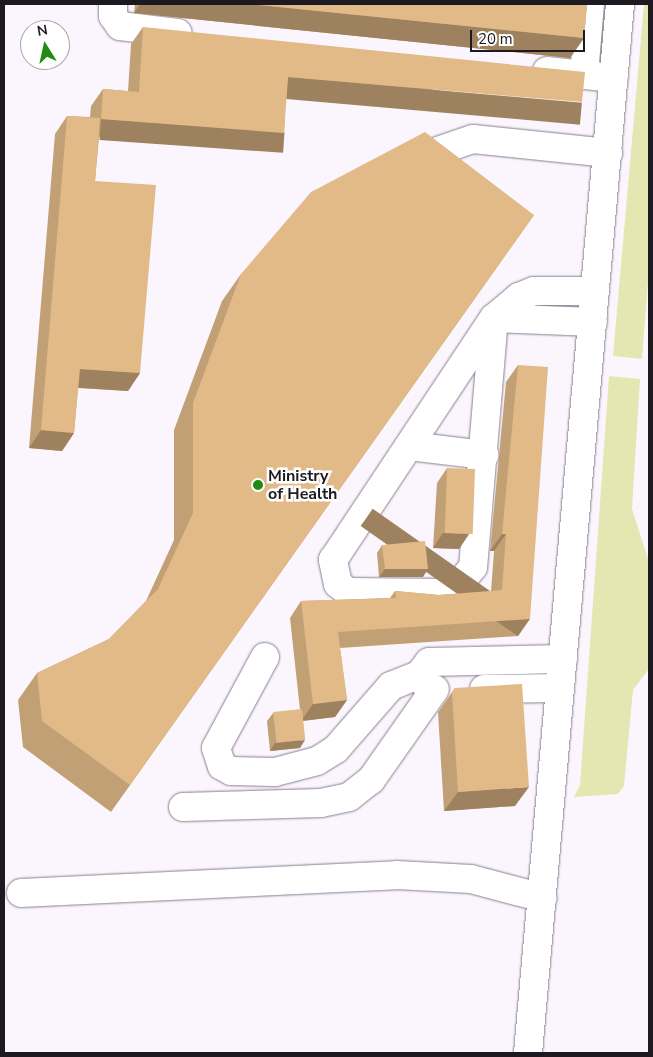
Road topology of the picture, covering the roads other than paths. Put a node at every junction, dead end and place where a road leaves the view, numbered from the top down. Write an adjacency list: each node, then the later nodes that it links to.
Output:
1 (113, 4): 4 (street)
2 (590, 4): 6 (street)
3 (620, 4): 7 (street)
4 (204, 36)
5 (516, 68): 6 (street)
6 (584, 74): 7 (street)
7 (614, 78): 9 (street)
8 (432, 153): 9 (street)
9 (608, 153): 10 (street)
10 (596, 291): 11 (street); 12 (street)
11 (494, 318): 12 (street); 13 (street); 14 (street)
12 (593, 322): 16 (street)
13 (409, 446): 14 (street); 14 (street)
14 (484, 455)
15 (265, 658): 17 (street)
16 (563, 659): 17 (street); 18 (street)
17 (428, 682): 18 (street); 19 (street)
18 (560, 688): 21 (street)
19 (183, 807)
20 (21, 893): 21 (street)
21 (543, 898): 22 (street)
22 (528, 1053)

